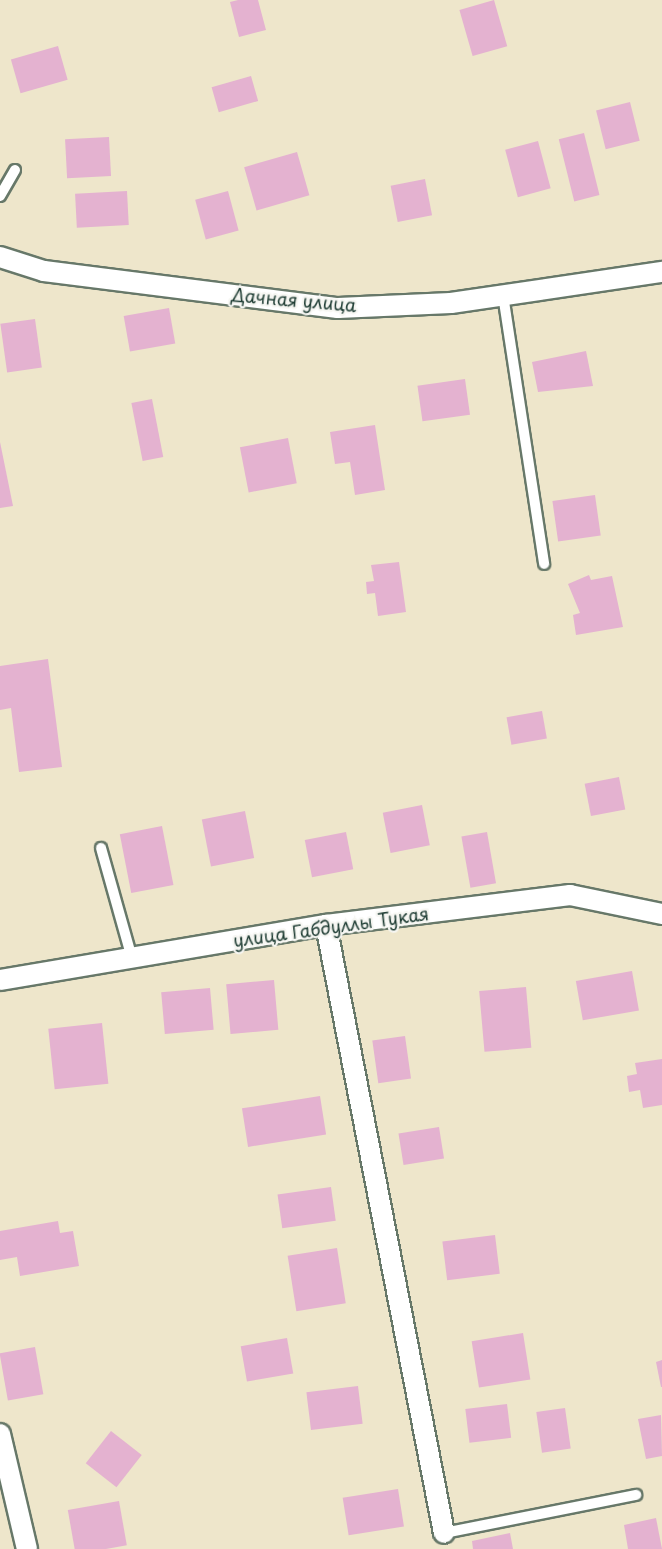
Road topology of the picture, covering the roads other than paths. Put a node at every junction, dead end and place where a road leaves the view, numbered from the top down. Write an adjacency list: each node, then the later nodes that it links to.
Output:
1 (15, 170): 2 (lane)
2 (0, 196)
3 (0, 258): 5 (street, Дачная улица)
4 (662, 272): 5 (street, Дачная улица)
5 (503, 295): 6 (lane)
6 (544, 564)
7 (101, 848): 10 (lane)
8 (662, 914): 9 (street, улица Габдуллы Тукая)
9 (326, 925): 10 (street, улица Габдуллы Тукая); 14 (street)
10 (132, 958): 11 (street, улица Габдуллы Тукая)
11 (0, 980)
12 (0, 1434): 15 (street)
13 (636, 1496): 14 (lane)
14 (444, 1533)
15 (27, 1549)

